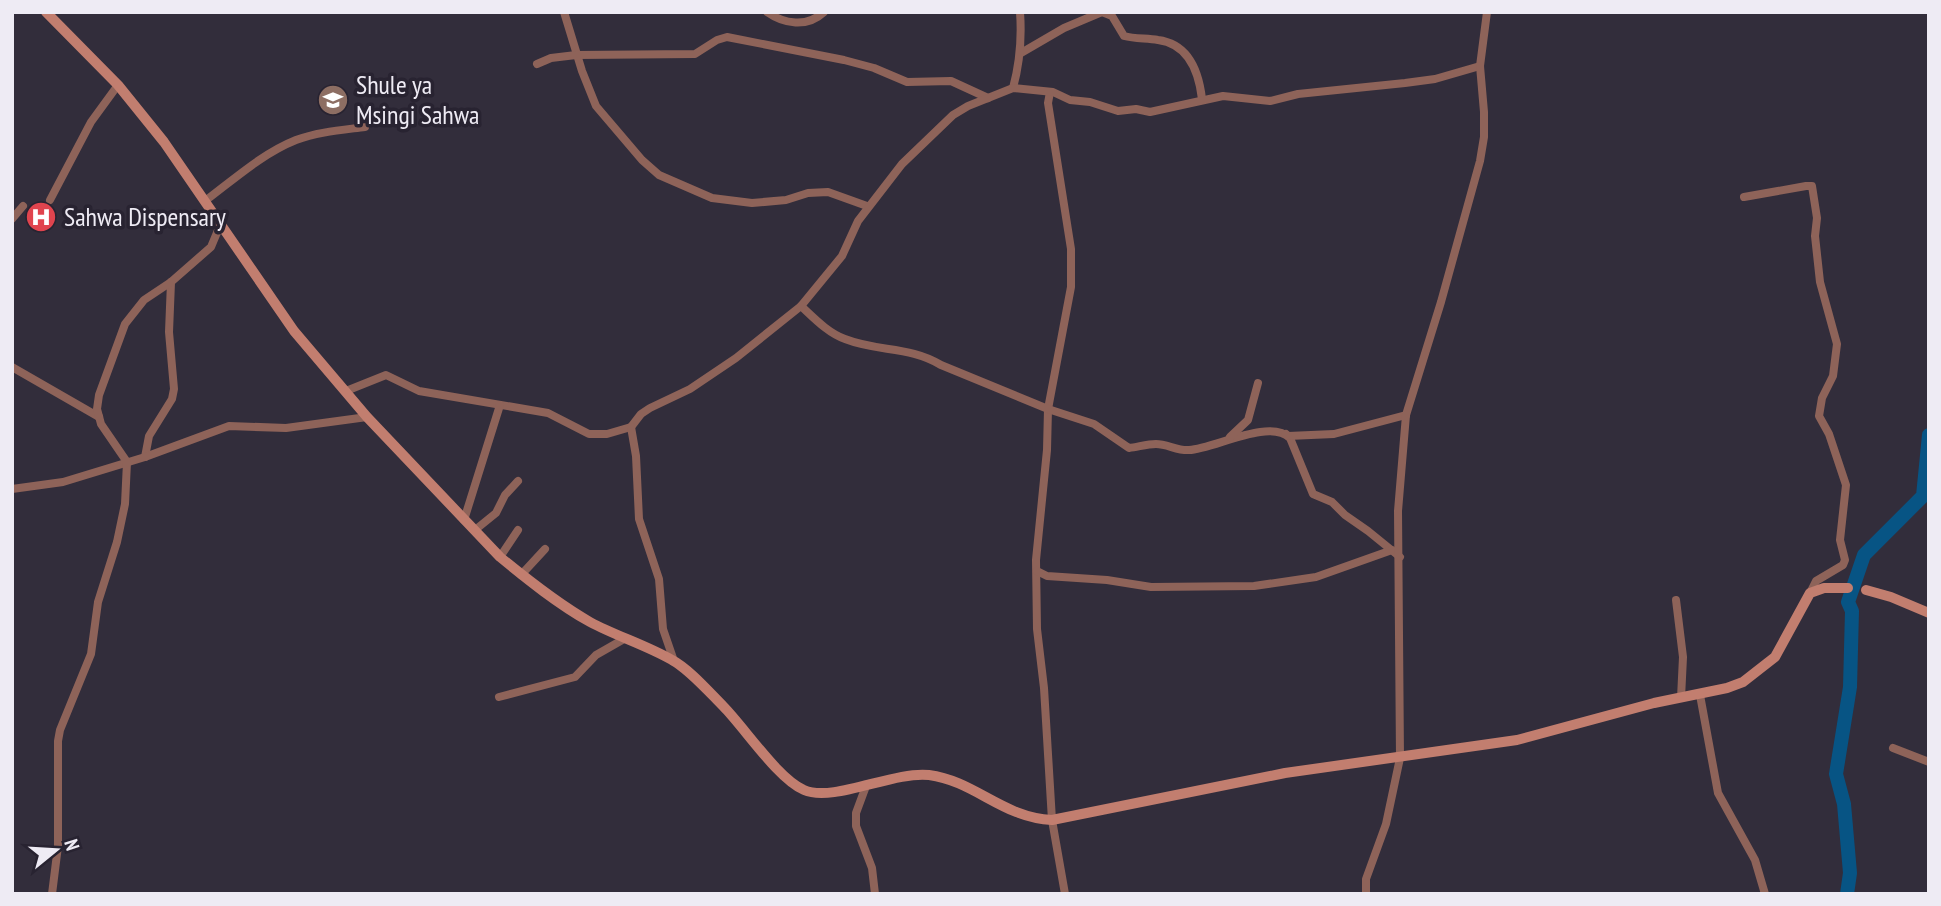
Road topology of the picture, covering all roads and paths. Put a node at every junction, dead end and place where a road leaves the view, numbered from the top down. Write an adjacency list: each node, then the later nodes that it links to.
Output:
1 (46, 12): 12 (main road)
2 (564, 12): 9 (street)
3 (767, 12): 4 (street)
4 (824, 12)
5 (1020, 12): 8 (street)
6 (1102, 12): 8 (street); 16 (street)
7 (1487, 12): 11 (street)
8 (1021, 53): 13 (street)
9 (576, 55): 10 (street); 15 (street); 22 (street)
10 (537, 64)
11 (1480, 66): 16 (street); 32 (street)
12 (118, 85): 19 (street); 20 (main road)
13 (1013, 88): 14 (street); 15 (street)
14 (1050, 92): 16 (street); 31 (street)
15 (988, 98): 22 (street)
16 (1202, 99)
17 (365, 127): 20 (street)
18 (1744, 197): 53 (street)
19 (50, 200)
20 (205, 201): 24 (main road)
21 (23, 206): 23 (street)
22 (867, 206): 26 (street)
23 (12, 219)
24 (221, 223): 25 (street); 29 (main road)
25 (171, 282): 33 (street); 38 (street)
26 (801, 306): 31 (street); 35 (street)
27 (12, 367): 33 (street)
28 (1258, 383): 37 (street)
29 (346, 391): 30 (street); 34 (main road)
30 (500, 405): 35 (street); 42 (street)
31 (1048, 409): 37 (street); 49 (street)
32 (1406, 415): 36 (street); 48 (street)
33 (99, 417): 39 (street)
34 (367, 417): 38 (street); 42 (main road)
35 (631, 427): 57 (street)
36 (1286, 434): 37 (street); 46 (street)
37 (1228, 439)
38 (145, 457): 39 (street)
39 (127, 462): 41 (street); 66 (street)
40 (517, 481): 43 (street)
41 (12, 489)
42 (464, 520): 43 (main road)
43 (475, 530): 47 (main road)
44 (518, 530): 47 (street)
45 (545, 549): 50 (street)
46 (1392, 550): 48 (street); 49 (street)
47 (500, 557): 50 (main road)
48 (1400, 557): 62 (street)
49 (1037, 571): 65 (street)
50 (522, 575): 56 (main road)
51 (1848, 588): 53 (main road)
52 (1866, 590): 55 (main road)
53 (1810, 593): 58 (main road)
54 (1676, 600): 60 (street)
55 (1929, 613)
56 (624, 639): 57 (main road); 59 (street)
57 (674, 661): 64 (main road)
58 (1700, 695): 60 (main road); 70 (street)
59 (499, 697)
60 (1681, 698): 62 (main road)
61 (1893, 748): 63 (street)
62 (1400, 758): 65 (main road); 69 (street)
63 (1929, 762)
64 (866, 786): 65 (main road); 67 (street)
65 (1052, 820): 68 (street)
66 (52, 894)
67 (875, 894)
68 (1065, 894)
69 (1366, 894)
70 (1765, 894)

